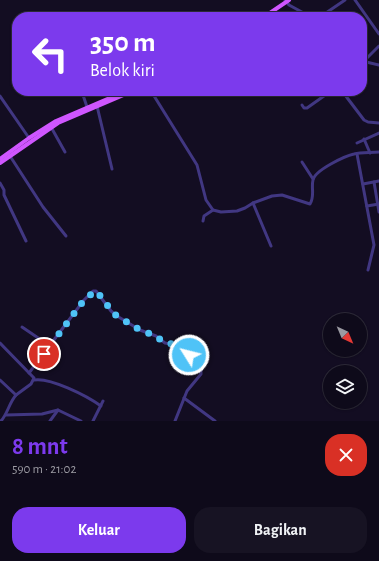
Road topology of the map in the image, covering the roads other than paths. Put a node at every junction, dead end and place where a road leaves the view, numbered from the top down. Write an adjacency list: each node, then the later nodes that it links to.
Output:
1 (286, 0): 4 (main road); 5 (main road); 6 (street)
2 (345, 0): 7 (street)
3 (355, 0): 8 (street)
4 (268, 12)
5 (270, 12)
6 (302, 12)
7 (327, 12)
8 (363, 12)
9 (367, 17): 10 (street)
10 (379, 34)
11 (379, 46): 12 (street)
12 (367, 58)
13 (367, 63): 14 (street)
14 (379, 65)
15 (0, 96): 29 (street)
16 (83, 96): 24 (street)
17 (114, 96): 24 (main road)
18 (121, 96): 23 (main road)
19 (154, 96): 50 (street)
20 (324, 96): 22 (street)
21 (346, 96): 25 (street)
22 (302, 105)
23 (97, 106): 26 (main road); 40 (street)
24 (87, 107): 27 (main road)
25 (379, 122)
26 (51, 127): 27 (main road); 32 (street)
27 (44, 130): 29 (main road); 36 (main road)
28 (379, 133): 30 (street)
29 (29, 138): 37 (main road)
30 (364, 139): 31 (street); 34 (street)
31 (356, 142)
32 (65, 152)
33 (379, 152): 34 (street)
34 (370, 153): 35 (street)
35 (357, 154): 41 (street); 45 (street)
36 (10, 156): 39 (main road); 53 (street)
37 (0, 159)
38 (302, 162): 41 (street)
39 (0, 163)
40 (112, 169)
41 (313, 179): 47 (street)
42 (379, 181): 43 (street)
43 (374, 182): 45 (street); 48 (street)
44 (0, 183): 46 (street)
45 (363, 184): 49 (street)
46 (2, 195): 54 (street)
47 (253, 203): 50 (street); 55 (street)
48 (378, 204): 49 (street); 51 (street)
49 (367, 206): 56 (street)
50 (213, 210): 52 (street)
51 (379, 212)
52 (203, 221)
53 (66, 236)
54 (26, 242)
55 (271, 246)
56 (368, 270)
57 (22, 327): 59 (street)
58 (0, 343): 60 (street)
59 (50, 346): 60 (street); 64 (street)
60 (29, 373): 62 (street)
61 (0, 380): 63 (street)
62 (34, 380): 63 (street); 66 (street)
63 (16, 395): 68 (street)
64 (184, 398): 75 (street); 76 (street)
65 (103, 401): 66 (street)
66 (101, 406): 74 (street)
67 (58, 410): 68 (street); 69 (street); 71 (street)
68 (6, 415): 70 (street)
69 (72, 417): 72 (street); 73 (street)
70 (0, 421)
71 (50, 421)
72 (70, 421)
73 (81, 421)
74 (93, 421)
75 (175, 421)
76 (215, 421)

